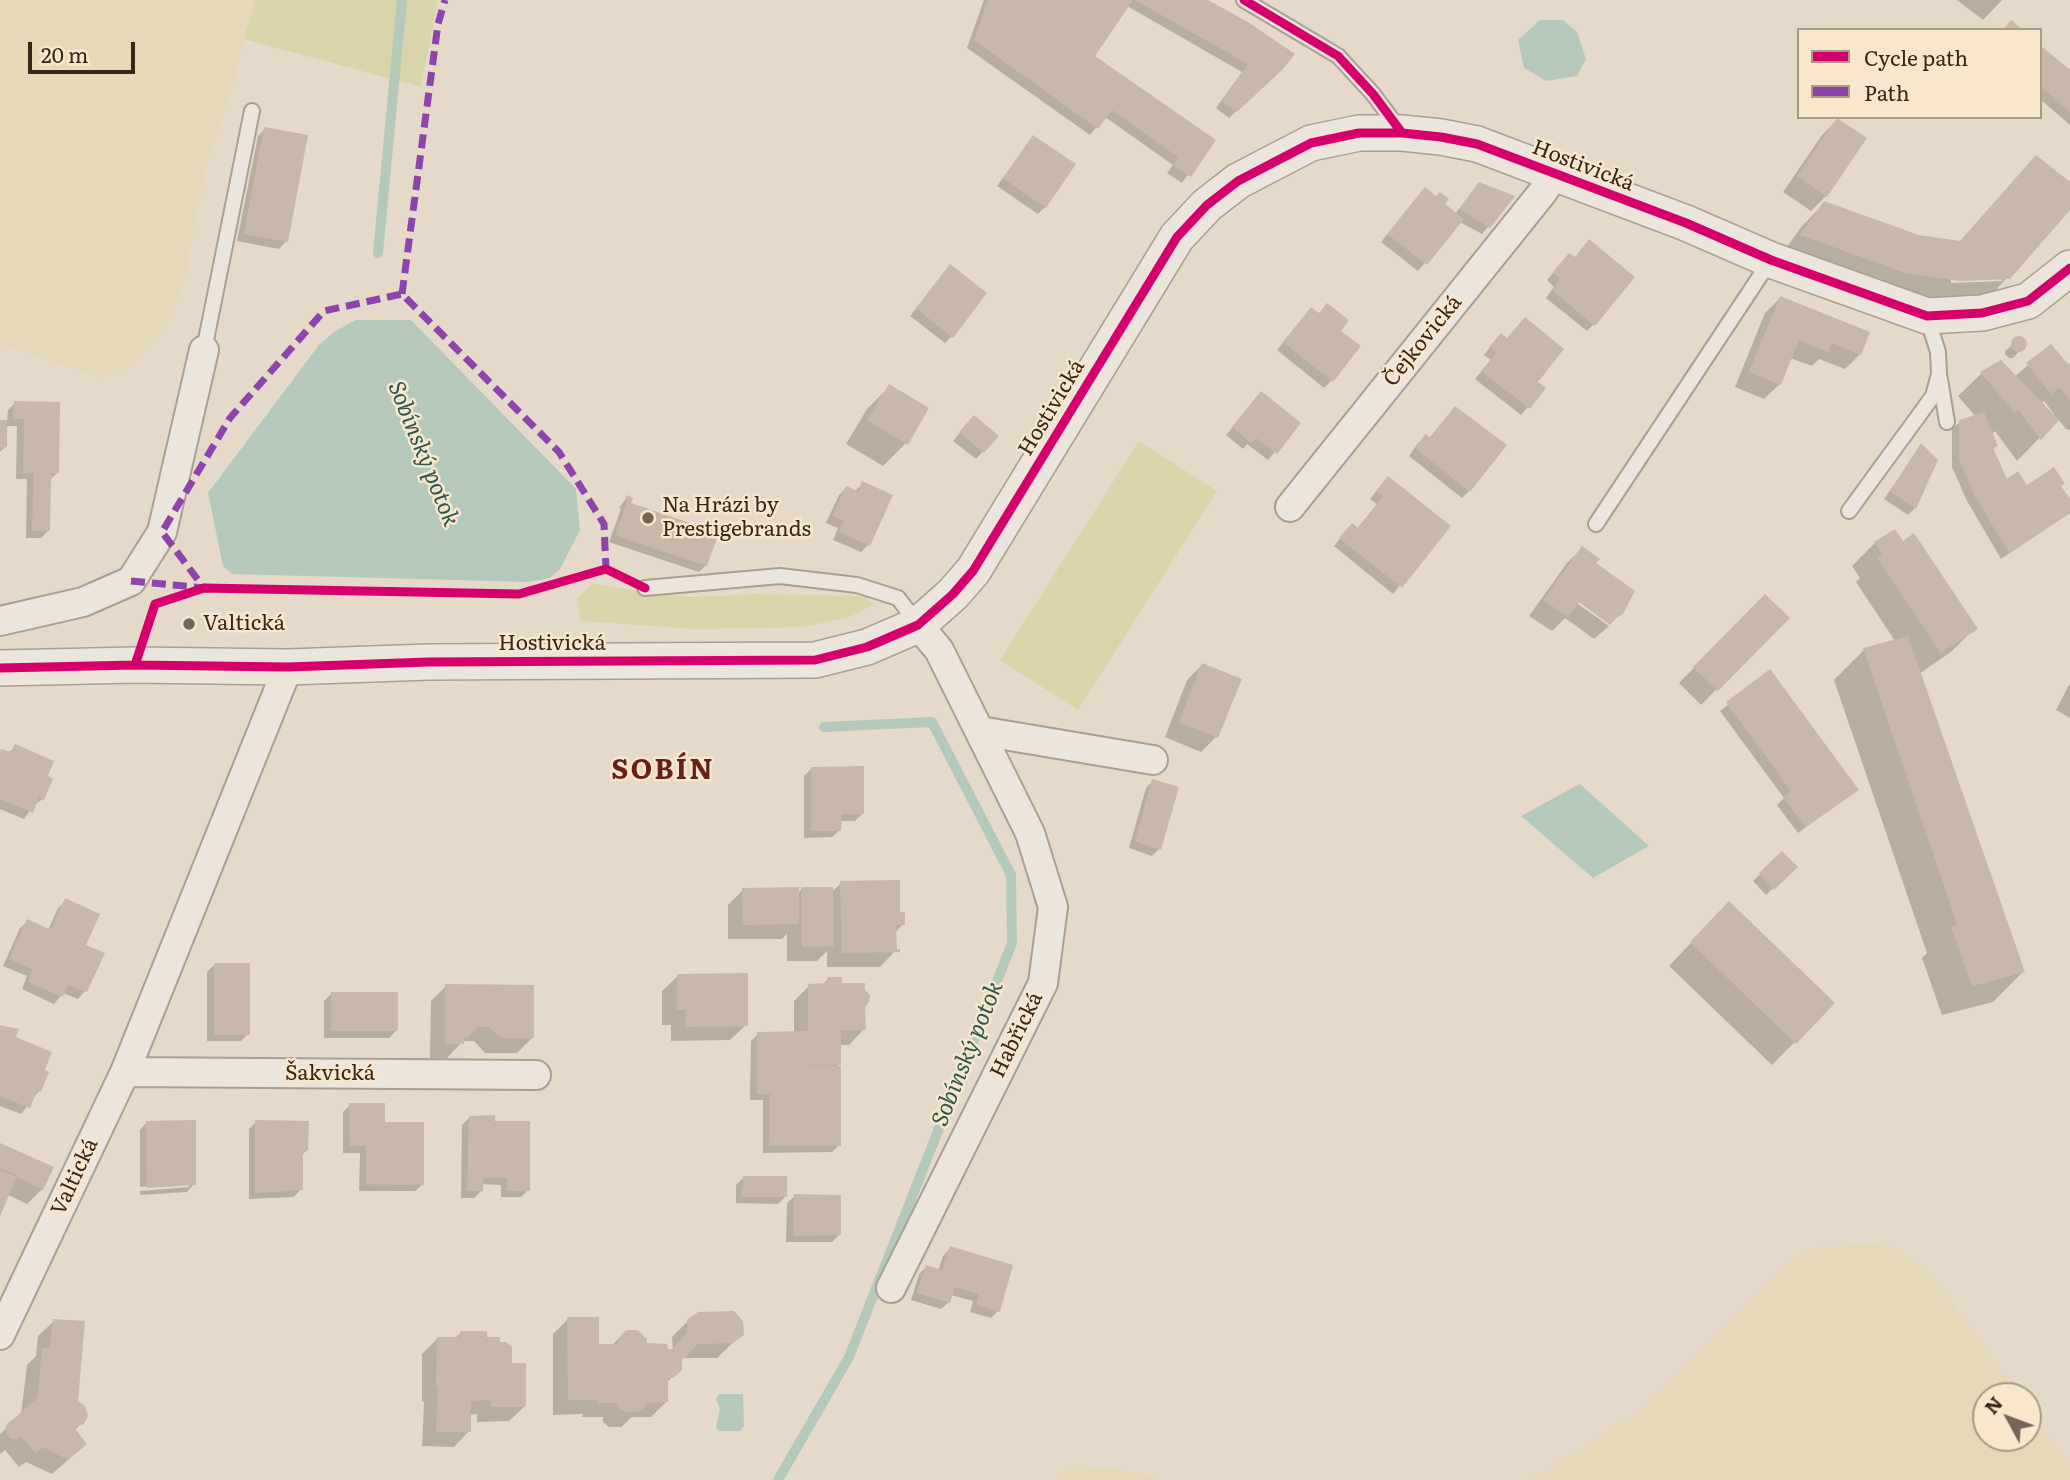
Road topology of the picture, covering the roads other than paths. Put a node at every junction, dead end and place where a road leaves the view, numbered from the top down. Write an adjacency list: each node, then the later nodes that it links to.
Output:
1 (1244, 0): 3 (lane)
2 (252, 111): 8 (lane)
3 (1402, 133): 4 (street, Hostivická); 16 (street, Hostivická)
4 (1555, 174): 5 (street, Hostivická); 11 (street, Čejkovická)
5 (1771, 260): 7 (street, Hostivická); 13 (lane)
6 (2070, 268): 7 (street, Hostivická)
7 (1927, 316): 9 (lane)
8 (204, 350): 15 (street)
9 (1939, 374): 10 (lane); 12 (lane)
10 (1947, 422)
11 (1290, 507)
12 (1849, 511)
13 (1595, 524)
14 (645, 588): 16 (lane)
15 (0, 621)
16 (918, 625): 17 (street, Hostivická); 19 (street, Habřická)
17 (288, 667): 18 (street, Hostivická); 21 (street, Valtická)
18 (0, 668)
19 (979, 731): 20 (street); 23 (street, Habřická)
20 (1153, 760)
21 (125, 1072): 22 (street, Šakvická); 24 (street, Valtická)
22 (536, 1075)
23 (891, 1288)
24 (0, 1335)

